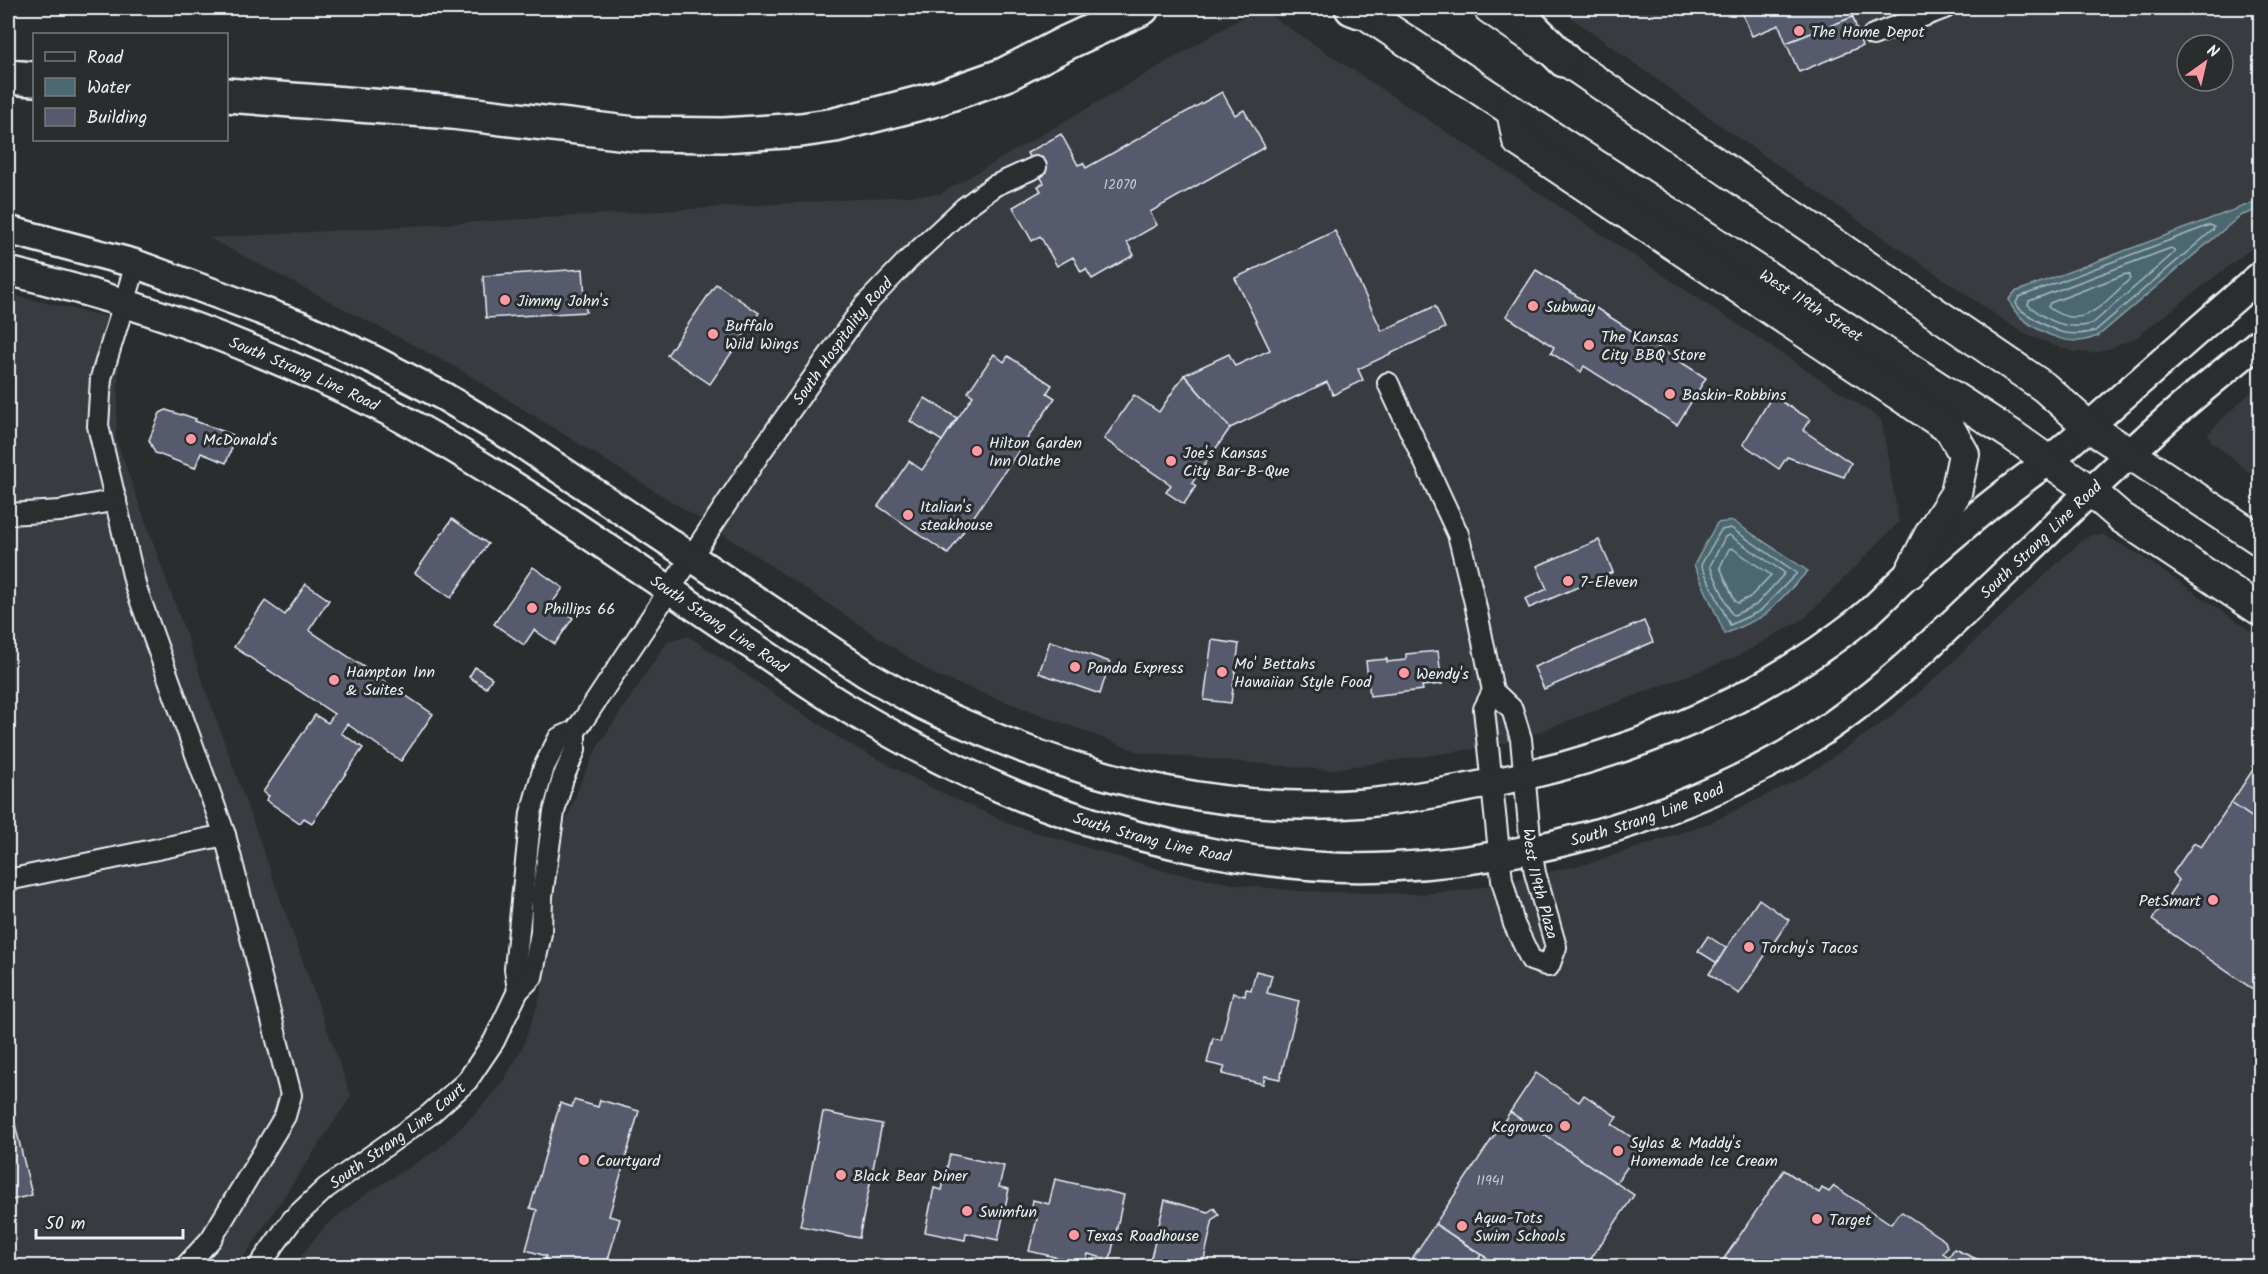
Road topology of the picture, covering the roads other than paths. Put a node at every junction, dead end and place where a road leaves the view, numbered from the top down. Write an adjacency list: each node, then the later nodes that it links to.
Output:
1 (1105, 8): 8 (highway)
2 (1142, 8): 8 (highway)
3 (1489, 8): 9 (main road)
4 (1512, 8): 9 (highway)
5 (1945, 8): 7 (street)
6 (1356, 9): 13 (main road, West 119th Street)
7 (1873, 35)
8 (1068, 42): 12 (highway)
9 (1564, 60): 22 (main road)
10 (8, 77): 11 (highway)
11 (33, 79)
12 (228, 95)
13 (1512, 111): 24 (main road, West 119th Street); 30 (main road)
14 (1036, 167): 29 (street, South Hospitality Road)
15 (8, 230): 16 (main road)
16 (136, 264): 19 (street); 29 (main road)
17 (8, 271): 19 (main road, South Strang Line Road)
18 (2260, 276): 22 (main road)
19 (126, 302): 26 (street); 31 (main road, South Strang Line Road)
20 (2260, 342): 23 (main road, South Strang Line Road)
21 (1388, 383): 33 (street, West 119th Plaza)
22 (2088, 426): 23 (main road); 24 (main road)
23 (2130, 454): 25 (main road, South Strang Line Road); 28 (main road)
24 (2049, 461): 25 (main road, West 119th Street); 30 (main road)
25 (2092, 492): 32 (main road, West 119th Street); 37 (main road, South Strang Line Road)
26 (116, 500): 27 (street); 36 (street)
27 (8, 514)
28 (2260, 540)
29 (690, 557): 31 (street, South Strang Line Court); 35 (main road)
30 (1910, 573): 34 (main road)
31 (668, 590): 38 (main road, South Strang Line Road); 41 (street, South Strang Line Court)
32 (2260, 610)
33 (1493, 691): 34 (street, West 119th Plaza); 35 (street, West 119th Plaza)
34 (1524, 776): 35 (main road); 37 (street, West 119th Plaza)
35 (1492, 783): 38 (street, West 119th Plaza)
36 (225, 835): 39 (street); 40 (street)
37 (1531, 848): 38 (main road, South Strang Line Road); 38 (street, West 119th Plaza)
38 (1500, 855)
39 (8, 880)
40 (186, 1266)
41 (259, 1266)

